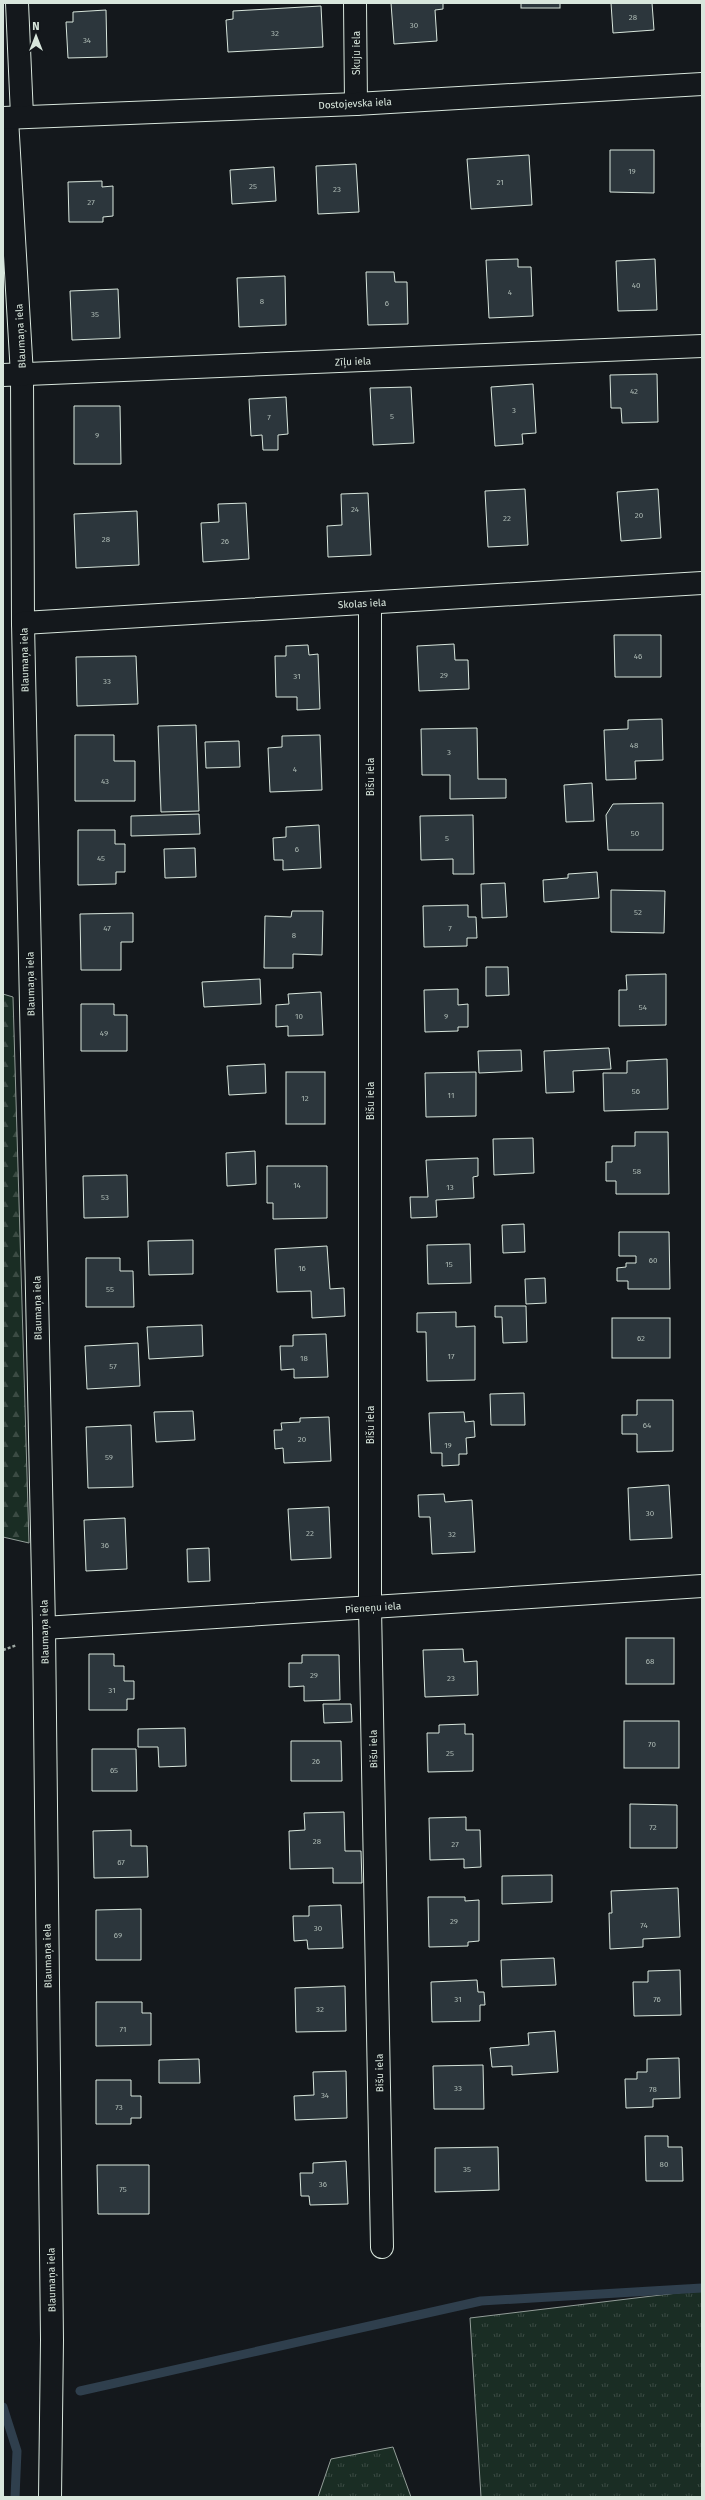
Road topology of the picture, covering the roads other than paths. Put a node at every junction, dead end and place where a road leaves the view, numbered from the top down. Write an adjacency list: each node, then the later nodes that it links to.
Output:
1 (17, 3): 5 (street, Blaumaņa iela)
2 (355, 3): 4 (street, Skuju iela)
3 (702, 84): 4 (street, Dostojevska iela)
4 (356, 104): 5 (street, Dostojevska iela)
5 (11, 118): 7 (street, Blaumaņa iela)
6 (702, 346): 7 (street, Zīļu iela)
7 (12, 375): 10 (street, Blaumaņa iela)
8 (702, 583): 9 (street, Skolas iela)
9 (370, 603): 10 (street, Skolas iela); 12 (street, Bišu iela)
10 (23, 623): 13 (street, Blaumaņa iela)
11 (702, 1586): 12 (street, Pieneņu iela)
12 (370, 1607): 13 (street, Pieneņu iela); 14 (street, Bišu iela)
13 (44, 1628): 15 (street, Blaumaņa iela)
14 (382, 2247)
15 (50, 2497)

